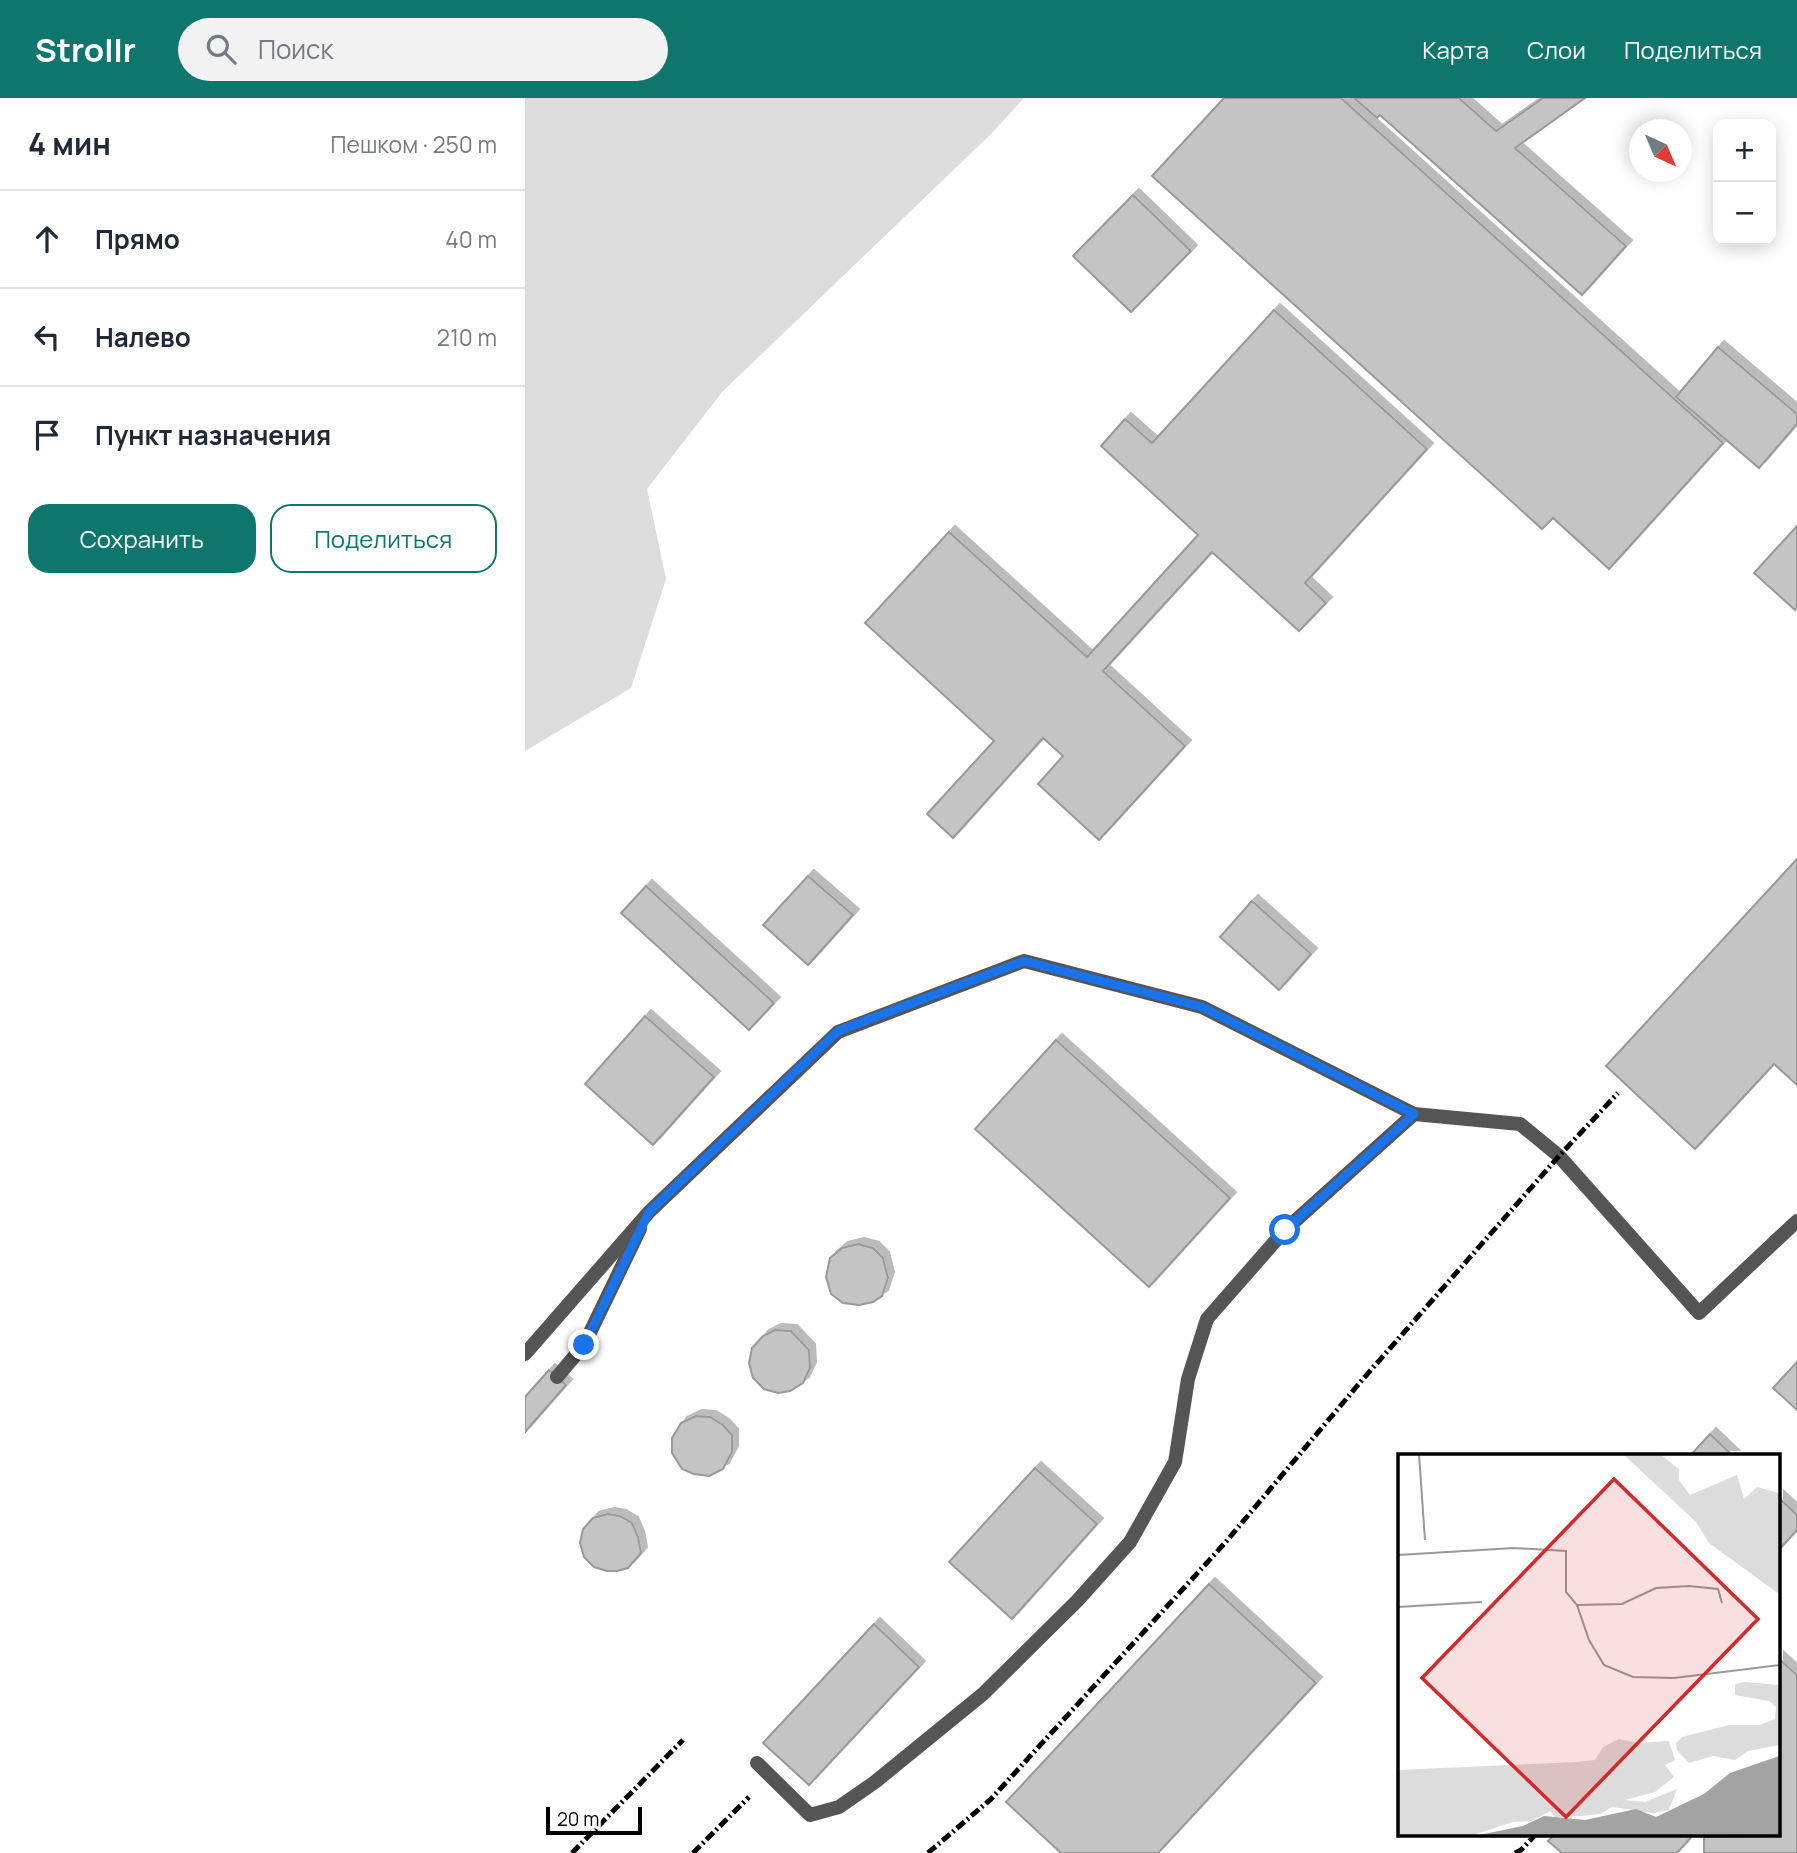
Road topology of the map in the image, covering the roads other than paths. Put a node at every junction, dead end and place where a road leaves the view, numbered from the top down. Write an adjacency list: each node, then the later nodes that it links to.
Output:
1 (1414, 1114): 2 (lane); 3 (lane); 6 (lane)
2 (649, 1212): 4 (lane); 5 (lane)
3 (1797, 1221)
4 (525, 1354)
5 (557, 1377)
6 (757, 1762)

